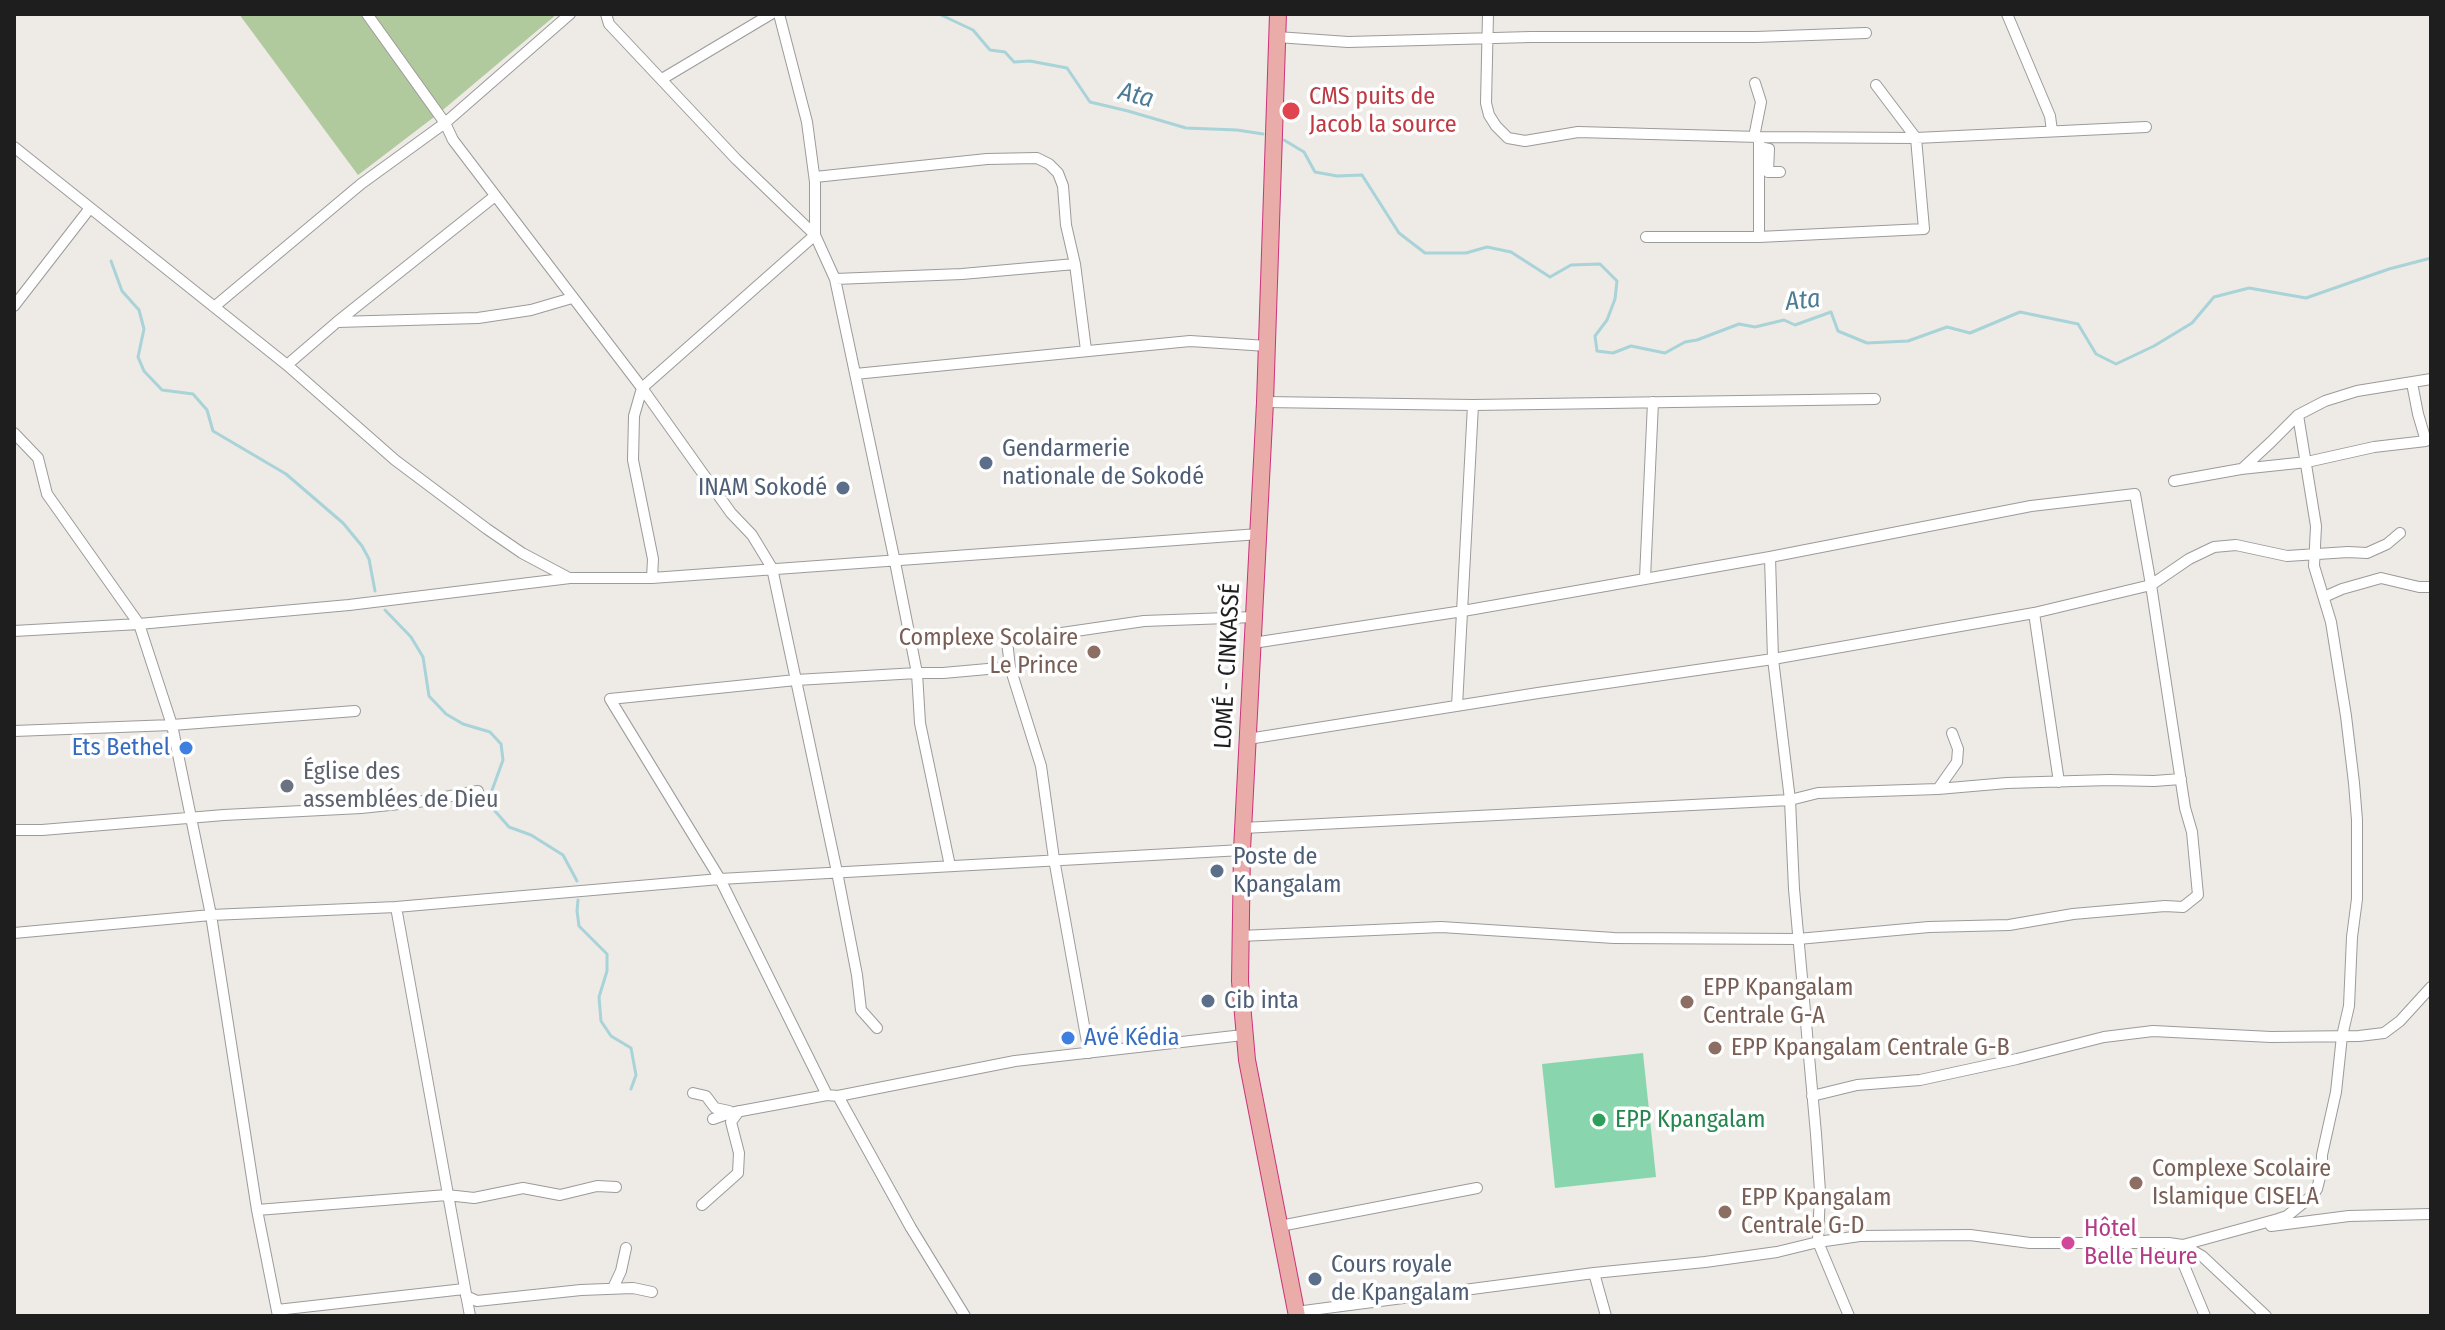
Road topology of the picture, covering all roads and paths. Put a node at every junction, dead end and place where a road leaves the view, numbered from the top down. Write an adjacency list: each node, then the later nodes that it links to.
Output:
1 (367, 14): 15 (street)
2 (570, 14): 15 (street)
3 (606, 14): 12 (street)
4 (771, 14): 12 (street)
5 (779, 14): 22 (street)
6 (1278, 14): 10 (highway, LOMÉ - CINKASSÉ)
7 (1488, 14): 11 (street)
8 (2007, 14): 17 (street)
9 (1866, 33): 11 (street)
10 (1277, 37): 11 (street); 34 (highway, LOMÉ - CINKASSÉ)
11 (1486, 39): 19 (street)
12 (662, 79): 25 (street)
13 (1755, 83): 19 (street)
14 (1876, 85): 18 (street)
15 (445, 123): 23 (street); 32 (street)
16 (2146, 127): 17 (street)
17 (2052, 131): 18 (street)
18 (1916, 138): 19 (street); 27 (street)
19 (1757, 141): 21 (street); 27 (street)
20 (14, 147): 24 (street)
21 (1780, 172)
22 (815, 177): 25 (street); 28 (street)
23 (495, 196): 30 (street); 33 (street)
24 (90, 208): 31 (street); 32 (street)
25 (815, 235): 29 (street); 40 (street)
26 (1646, 237): 27 (street)
27 (1759, 237)
28 (1075, 264): 29 (street); 35 (street)
29 (835, 279): 37 (street)
30 (572, 298): 33 (street); 40 (street)
31 (14, 306)
32 (214, 307): 36 (street)
33 (337, 322): 36 (street)
34 (1267, 346): 35 (street); 42 (highway, LOMÉ - CINKASSÉ)
35 (1086, 350): 37 (street)
36 (287, 365): 56 (street)
37 (855, 374): 54 (street)
38 (2431, 379): 39 (street)
39 (2412, 383): 45 (street); 47 (street)
40 (642, 388): 55 (street); 57 (street)
41 (1875, 399): 43 (street)
42 (1265, 402): 44 (street); 51 (highway, LOMÉ - CINKASSÉ)
43 (1653, 402): 44 (street); 58 (street)
44 (1473, 405): 62 (street)
45 (2298, 415): 47 (street); 48 (street)
46 (14, 433): 65 (street)
47 (2307, 462): 48 (street); 52 (street)
48 (2241, 469): 49 (street)
49 (2174, 481)
50 (2400, 533): 52 (street)
51 (1259, 534): 54 (street); 64 (highway, LOMÉ - CINKASSÉ)
52 (2315, 555): 59 (street); 61 (street)
53 (1770, 557): 58 (street); 59 (street); 68 (street)
54 (895, 562): 55 (street); 70 (street)
55 (772, 568): 57 (street); 71 (street)
56 (570, 578): 57 (street); 65 (street)
57 (652, 578)
58 (1645, 578): 62 (street)
59 (2151, 585): 63 (street); 78 (street)
60 (2431, 587): 61 (street)
61 (2324, 597): 99 (street)
62 (1463, 611): 67 (street); 72 (street)
63 (2034, 613): 68 (street); 79 (street)
64 (1255, 617): 67 (highway, LOMÉ - CINKASSÉ); 69 (street)
65 (139, 624): 66 (street); 74 (street)
66 (14, 631)
67 (1253, 643): 77 (highway, LOMÉ - CINKASSÉ)
68 (1773, 659): 72 (street); 82 (street)
69 (1010, 667): 70 (street); 87 (street)
70 (917, 673): 71 (street); 88 (street)
71 (796, 680): 89 (street); 90 (street)
72 (1457, 706): 77 (street)
73 (355, 711): 74 (street)
74 (172, 725): 75 (street); 83 (street)
75 (14, 731)
76 (1952, 733): 80 (street)
77 (1248, 739): 84 (highway, LOMÉ - CINKASSÉ)
78 (2181, 779): 79 (street); 95 (street)
79 (2059, 782): 80 (street)
80 (1938, 789): 82 (street)
81 (478, 791): 83 (street)
82 (1790, 800): 84 (street); 95 (street)
83 (190, 820): 85 (street); 92 (street)
84 (1243, 828): 86 (highway, LOMÉ - CINKASSÉ)
85 (14, 830)
86 (1242, 850): 87 (street); 94 (highway, LOMÉ - CINKASSÉ)
87 (1054, 859): 88 (street); 100 (street)
88 (950, 866): 89 (street)
89 (837, 872): 90 (street); 97 (street)
90 (720, 879): 91 (street); 102 (street)
91 (396, 907): 92 (street); 108 (street)
92 (211, 915): 93 (street); 110 (street)
93 (14, 933)
94 (1240, 936): 95 (street); 98 (highway, LOMÉ - CINKASSÉ)
95 (1798, 939): 103 (street)
96 (2431, 987): 99 (street)
97 (877, 1028)
98 (1243, 1035): 100 (street); 112 (highway, LOMÉ - CINKASSÉ)
99 (2342, 1036): 103 (street); 113 (street)
100 (1089, 1053): 102 (street)
101 (693, 1093): 104 (street)
102 (833, 1095): 104 (street); 125 (street)
103 (1812, 1096): 114 (street)
104 (739, 1111): 105 (street); 109 (street)
105 (713, 1119)
106 (616, 1187): 108 (street)
107 (1477, 1188): 112 (street)
108 (447, 1195): 110 (street); 121 (street)
109 (702, 1205)
110 (257, 1210): 122 (street)
111 (2431, 1214): 113 (street)
112 (1280, 1226): 123 (highway, LOMÉ - CINKASSÉ)
113 (2246, 1229): 116 (street)
114 (1818, 1242): 115 (street); 118 (street); 127 (street)
115 (2168, 1243): 116 (street); 128 (street)
116 (2183, 1245): 129 (street)
117 (626, 1248): 119 (street)
118 (1594, 1273): 123 (street); 126 (street)
119 (613, 1288): 120 (street); 121 (street)
120 (652, 1292)
121 (465, 1293): 122 (street); 124 (street)
122 (278, 1313)
123 (1297, 1314)
124 (470, 1316)
125 (965, 1316)
126 (1606, 1316)
127 (1849, 1316)
128 (2205, 1316)
129 (2266, 1316)

